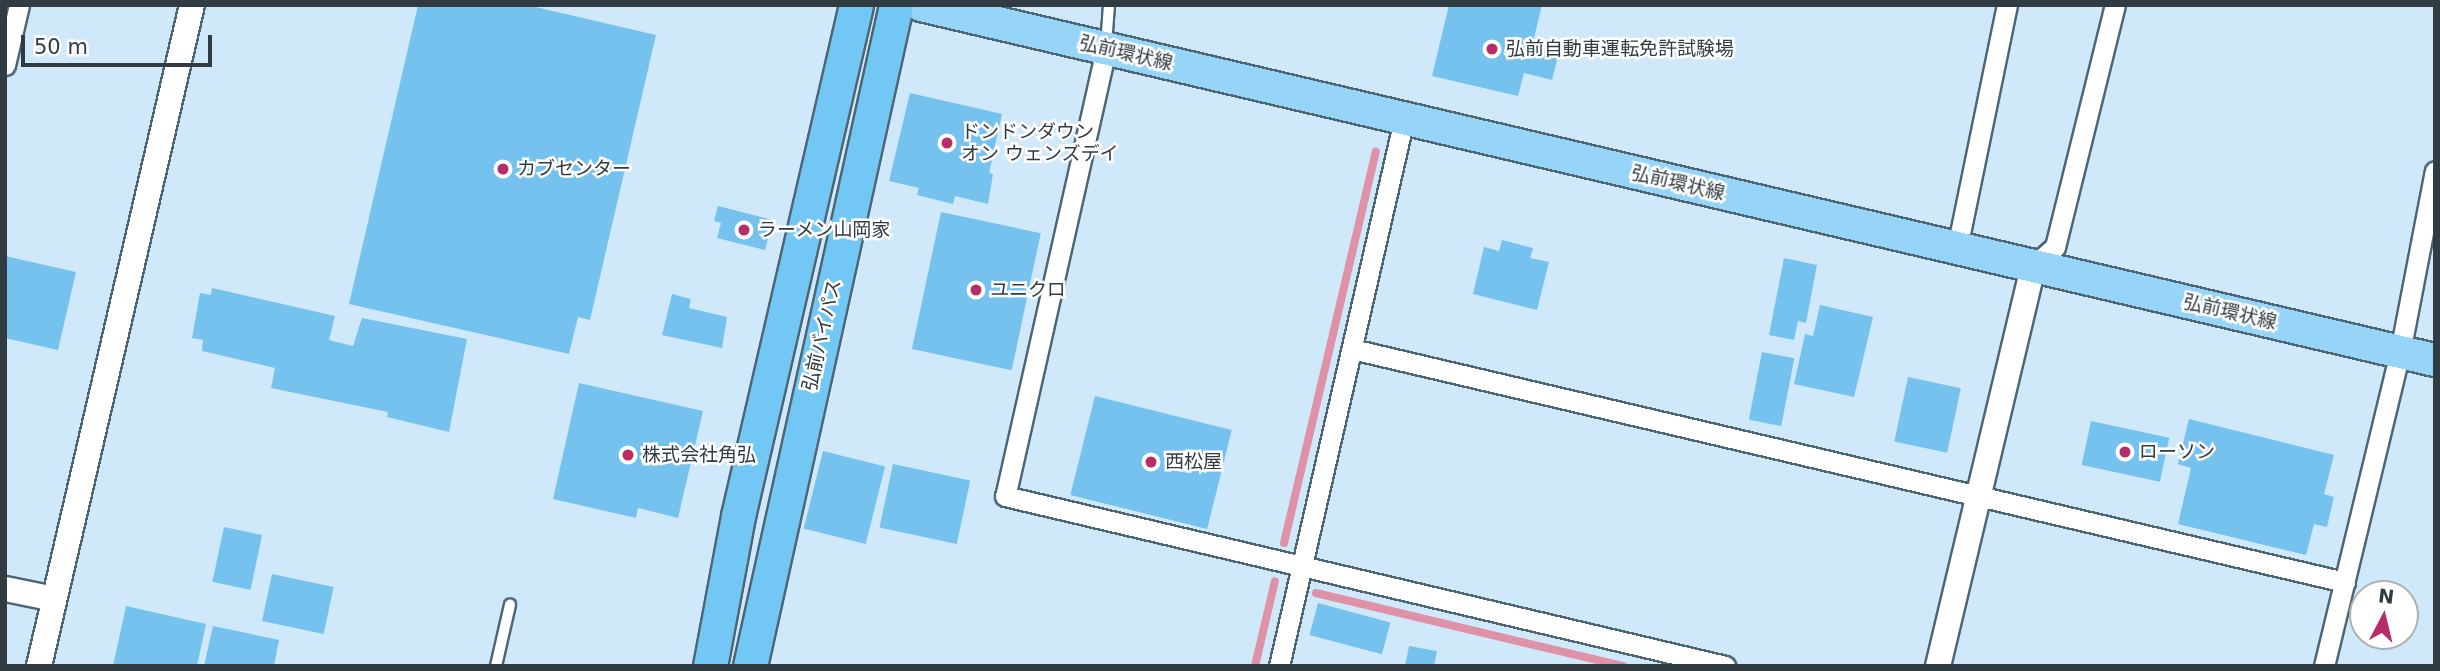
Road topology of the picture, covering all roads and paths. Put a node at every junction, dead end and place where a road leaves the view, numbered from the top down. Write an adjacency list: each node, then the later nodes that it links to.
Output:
1 (19, 5): 10 (street)
2 (192, 5): 22 (street)
3 (856, 5): 26 (highway)
4 (896, 5): 27 (highway, 弘前バイパス)
5 (921, 5): 9 (main road, 弘前環状線)
6 (1109, 5): 9 (lane)
7 (2007, 5): 13 (street)
8 (2115, 5): 14 (street)
9 (1106, 49): 11 (main road, 弘前環状線); 19 (street)
10 (5, 65)
11 (1404, 119): 13 (main road, 弘前環状線); 15 (street)
12 (2435, 171): 16 (street)
13 (1957, 248): 14 (main road, 弘前環状線)
14 (2033, 266): 16 (main road, 弘前環状線); 18 (street)
15 (1352, 349): 18 (street); 19 (street)
16 (2400, 352): 17 (main road, 弘前環状線); 20 (street)
17 (2435, 360)
18 (1982, 497): 20 (street); 30 (street)
19 (1303, 565): 28 (street); 29 (street)
20 (2345, 582): 31 (street)
21 (5, 589): 22 (street)
22 (54, 599): 24 (street)
23 (510, 605): 25 (lane)
24 (39, 666)
25 (496, 666)
26 (710, 666)
27 (750, 666)
28 (1279, 666)
29 (1725, 666)
30 (1938, 666)
31 (2324, 666)

